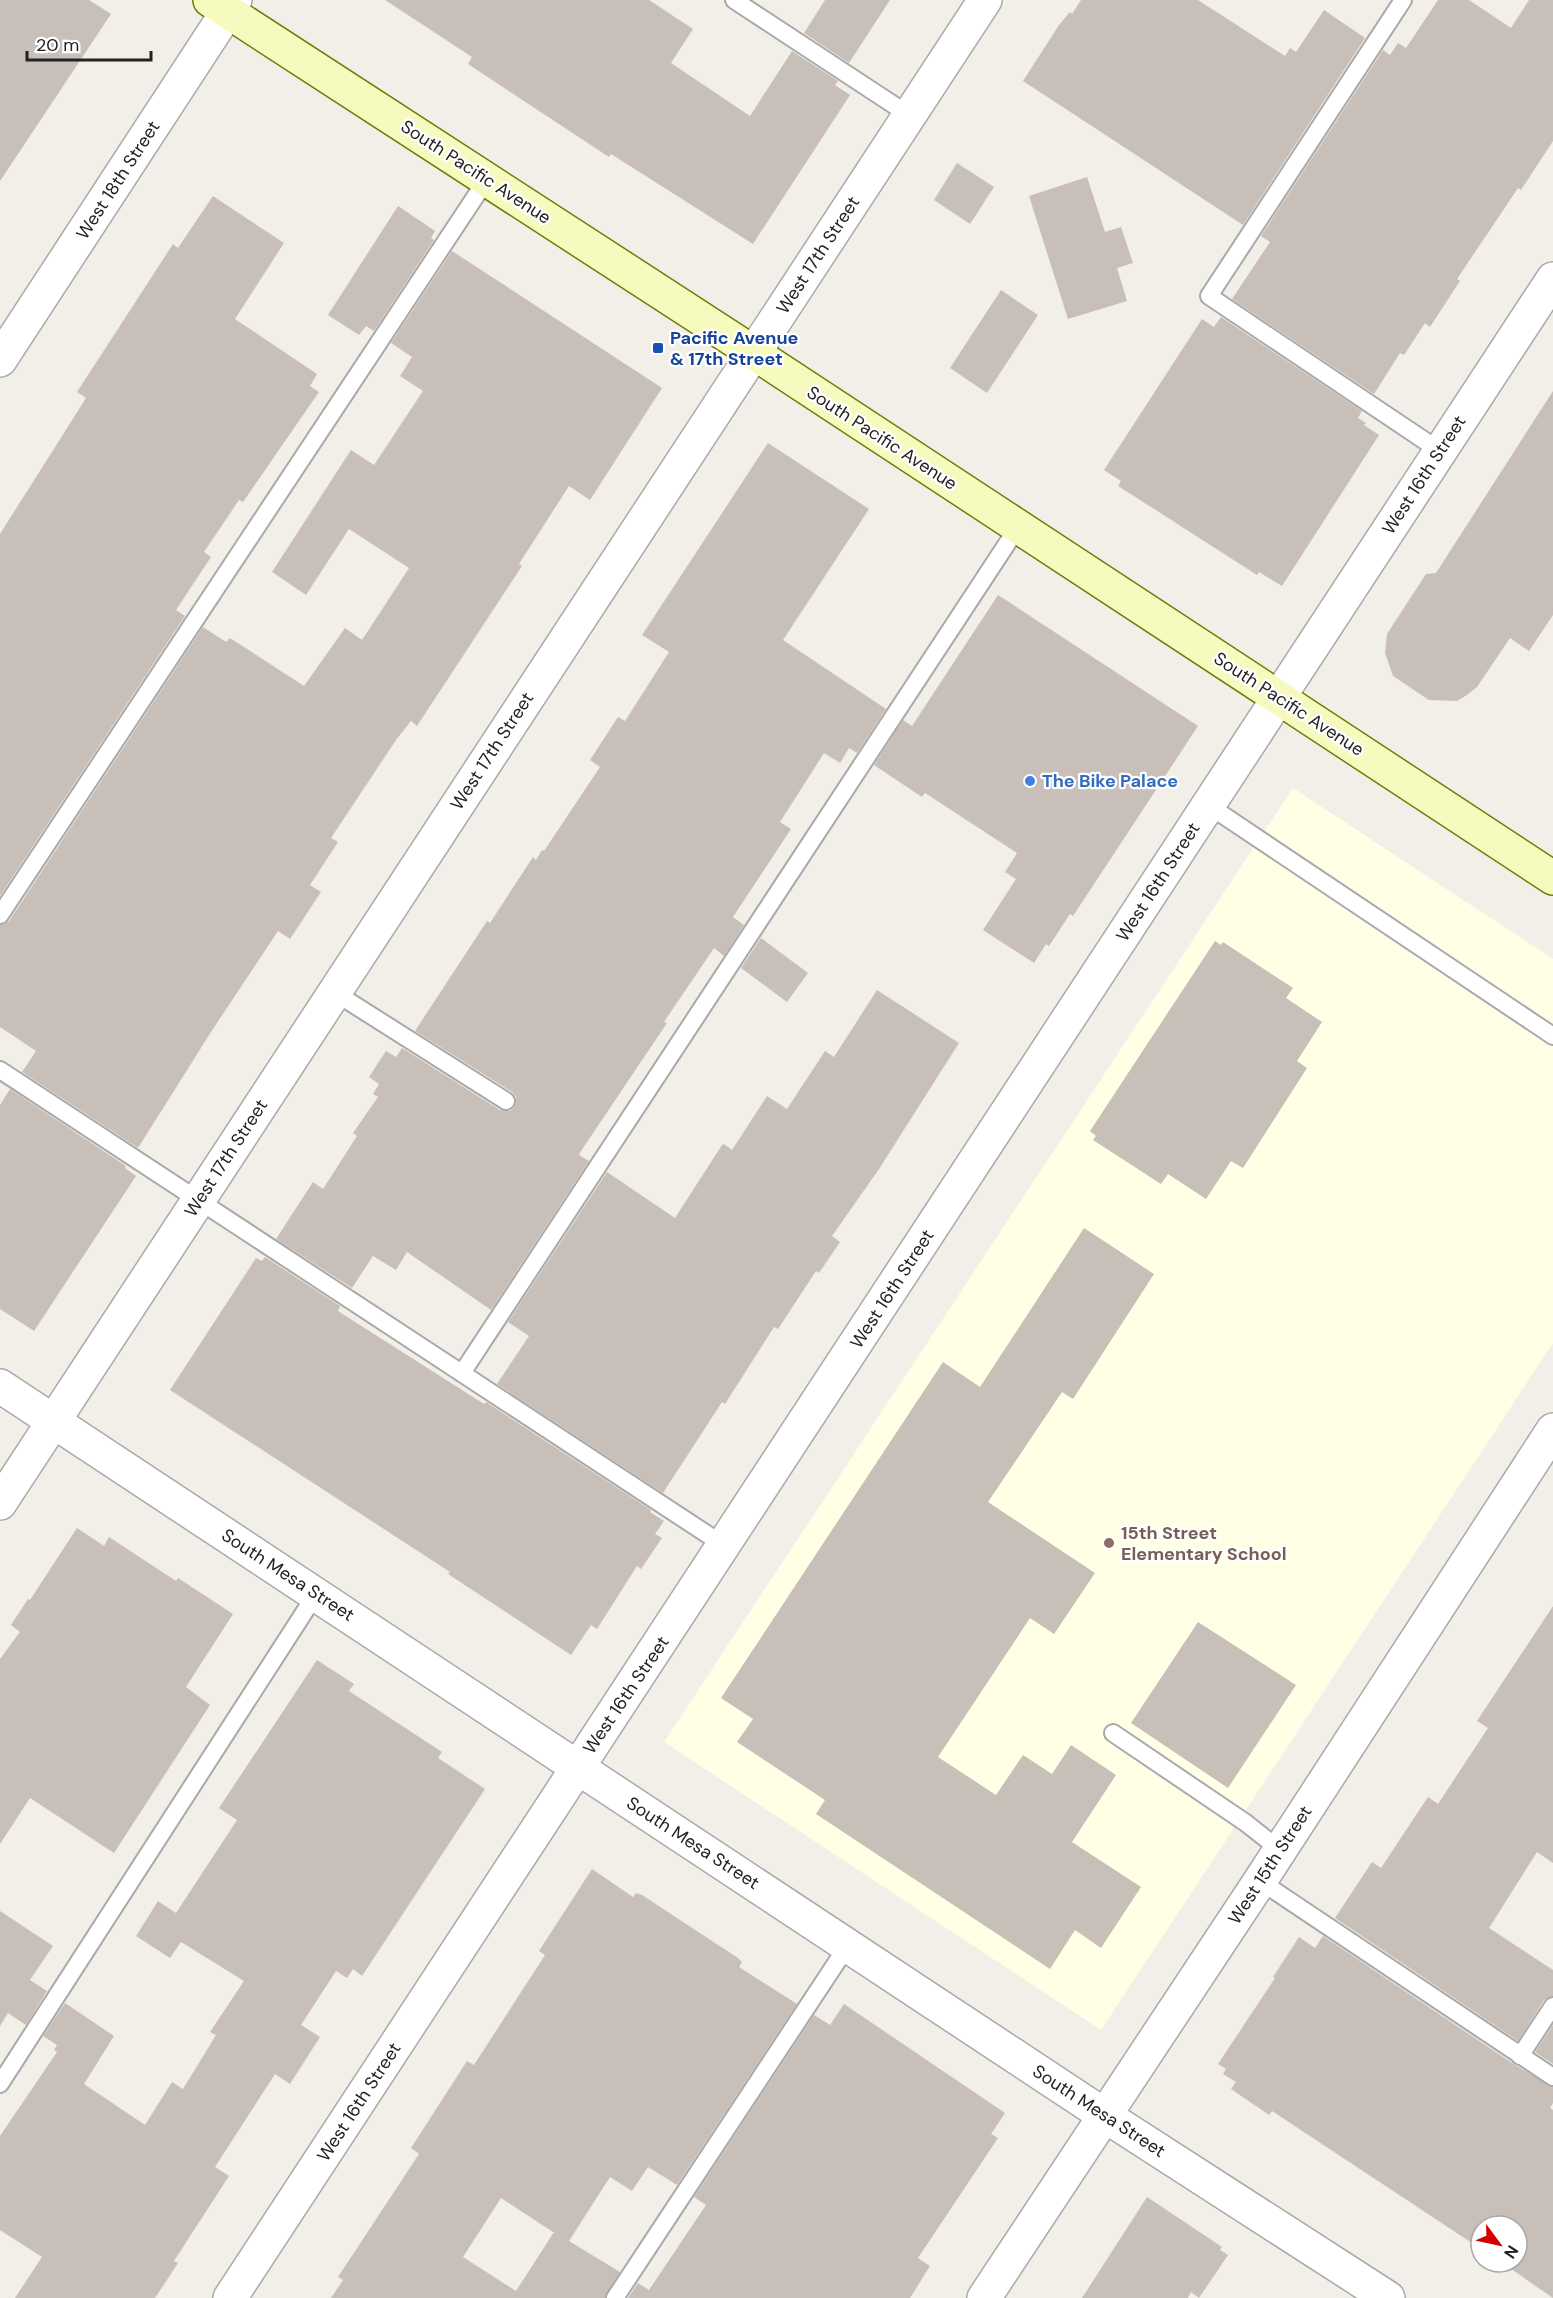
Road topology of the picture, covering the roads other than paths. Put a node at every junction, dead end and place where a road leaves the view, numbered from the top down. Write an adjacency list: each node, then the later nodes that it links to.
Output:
1 (734, 0): 5 (lane)
2 (985, 0): 5 (street, West 17th Street)
3 (1403, 0): 10 (lane)
4 (224, 4): 6 (main road, South Pacific Avenue); 9 (street, West 18th Street)
5 (909, 115): 8 (street, West 17th Street)
6 (487, 179): 8 (main road, South Pacific Avenue); 15 (lane)
7 (1553, 279): 10 (street, West 16th Street)
8 (754, 352): 11 (main road, South Pacific Avenue); 16 (street, West 17th Street)
9 (0, 360)
10 (1440, 451): 12 (street, West 16th Street)
11 (1018, 527): 12 (main road, South Pacific Avenue); 21 (lane)
12 (1278, 697): 13 (street, West 16th Street); 14 (main road, South Pacific Avenue)
13 (1208, 805): 17 (lane); 26 (street, West 16th Street)
14 (1553, 879)
15 (0, 915)
16 (334, 992): 19 (lane); 20 (street, West 17th Street)
17 (1553, 1036)
18 (0, 1070): 20 (lane)
19 (506, 1101)
20 (199, 1199): 21 (lane); 23 (street, West 17th Street)
21 (462, 1372): 26 (lane)
22 (0, 1386): 23 (street, South Mesa Street)
23 (53, 1421): 25 (street, West 17th Street); 27 (street, South Mesa Street)
24 (1553, 1430): 30 (street, West 15th Street)
25 (0, 1503)
26 (725, 1546): 29 (street, West 16th Street)
27 (316, 1594): 29 (street, South Mesa Street); 36 (lane)
28 (1113, 1733): 30 (lane)
29 (578, 1767): 32 (street, South Mesa Street); 39 (street, West 16th Street)
30 (1280, 1850): 31 (street, West 15th Street)
31 (1260, 1881): 34 (lane); 37 (street, West 15th Street)
32 (848, 1945): 37 (street, South Mesa Street); 40 (lane)
33 (1553, 2006): 34 (lane)
34 (1520, 2056): 35 (lane)
35 (1553, 2077)
36 (0, 2084)
37 (1104, 2115): 38 (street, South Mesa Street); 41 (street, West 15th Street)
38 (1376, 2295)
39 (230, 2298)
40 (615, 2298)
41 (984, 2298)

